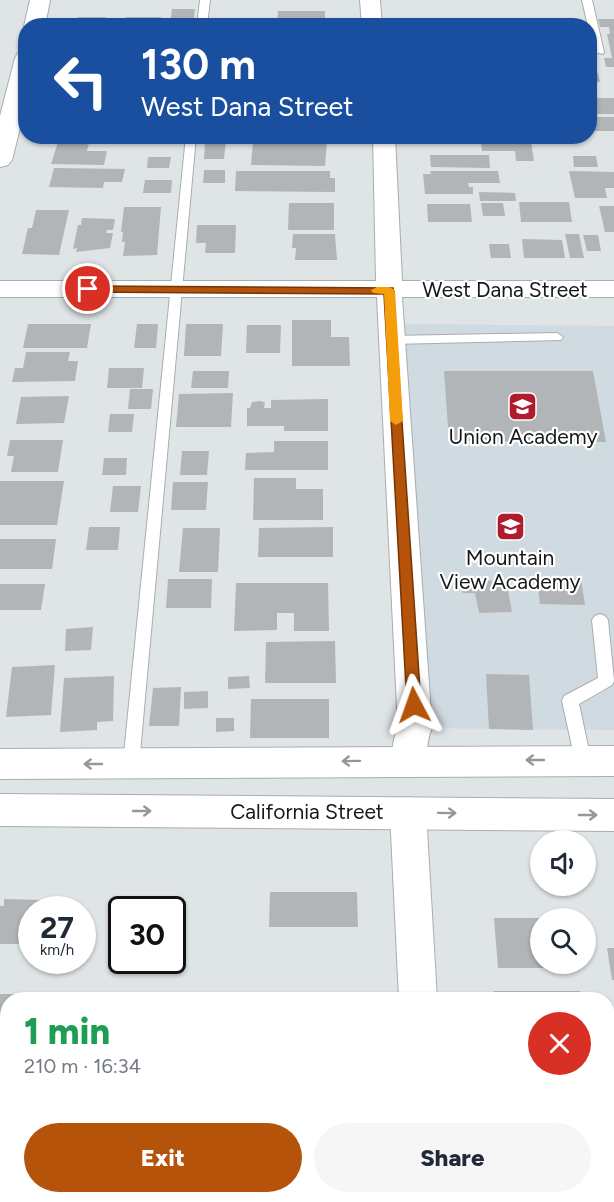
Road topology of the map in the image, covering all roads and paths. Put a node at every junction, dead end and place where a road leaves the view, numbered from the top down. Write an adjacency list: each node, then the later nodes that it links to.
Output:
1 (40, 0): 5 (street)
2 (205, 0): 6 (lane)
3 (370, 0): 7 (street)
4 (587, 0): 8 (lane)
5 (36, 18)
6 (203, 18)
7 (371, 18)
8 (591, 18)
9 (597, 43): 10 (lane)
10 (599, 52)
11 (18, 89): 14 (street)
12 (190, 144): 16 (lane)
13 (384, 144): 18 (street)
14 (0, 160)
15 (0, 289): 16 (street, West Dana Street)
16 (176, 289): 18 (street, West Dana Street); 25 (lane)
17 (614, 289): 18 (street, West Dana Street)
18 (389, 290): 20 (street)
19 (557, 337): 20 (lane)
20 (392, 340): 22 (street)
21 (600, 620): 23 (lane)
22 (410, 761): 23 (main road, one-way to 22); 25 (main road, one-way to 25)
23 (598, 761)
24 (0, 764): 25 (main road, one-way to 24)
25 (131, 764)
26 (0, 810): 27 (main road, California Street, one-way to 27)
27 (408, 812): 28 (main road, California Street, one-way to 28); 29 (street)
28 (614, 815)
29 (418, 992)

